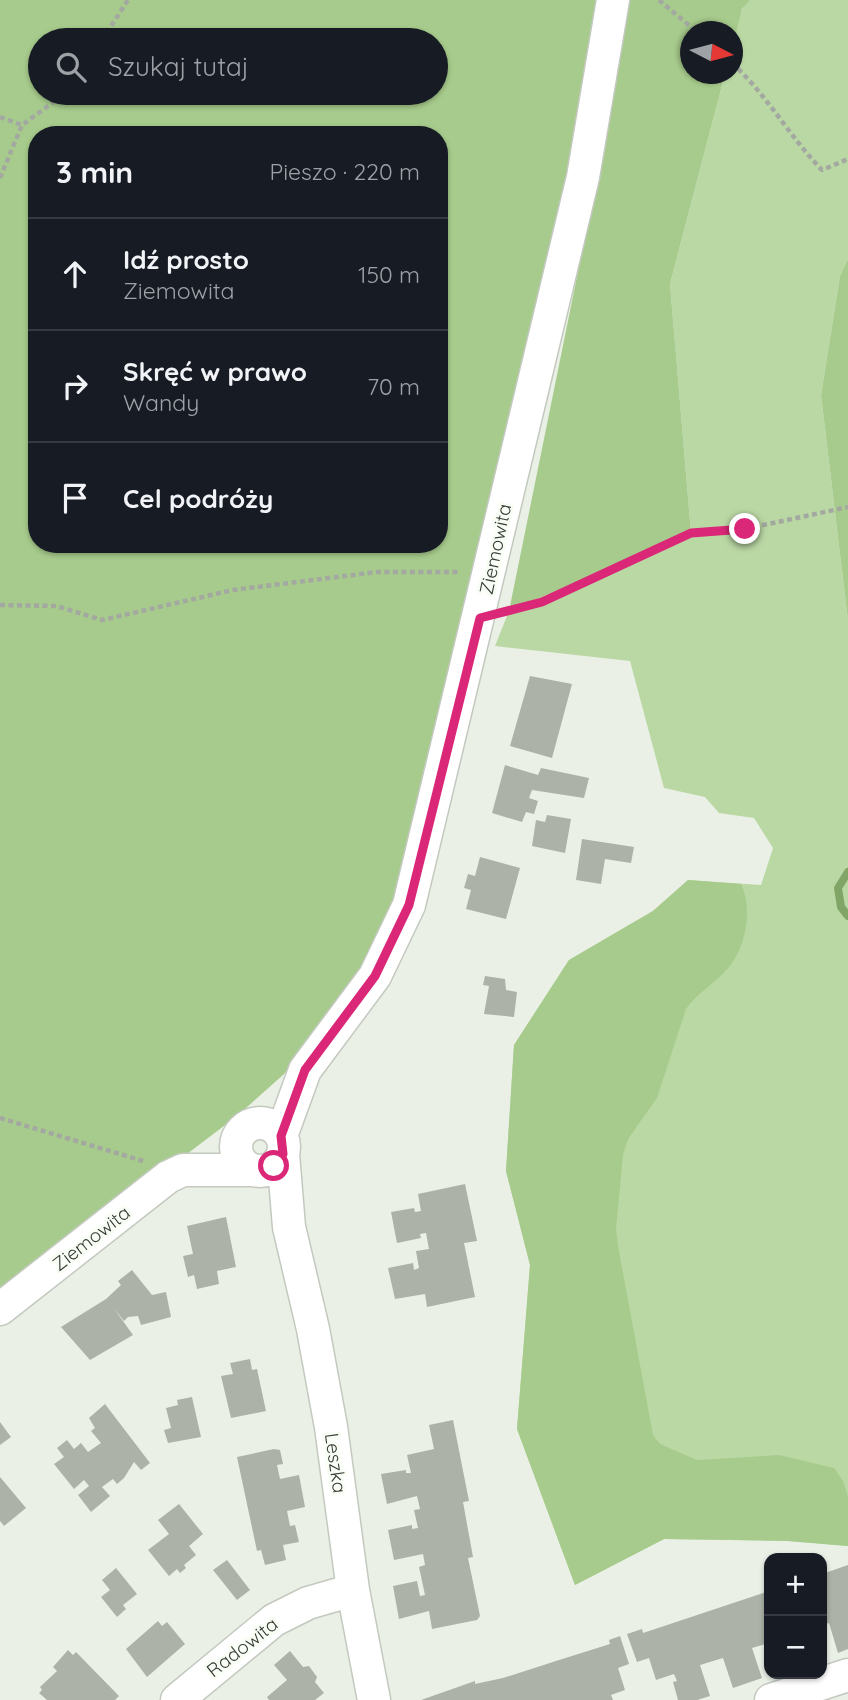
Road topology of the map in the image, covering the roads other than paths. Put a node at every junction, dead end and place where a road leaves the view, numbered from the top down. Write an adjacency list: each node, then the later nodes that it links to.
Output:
1 (613, 0): 2 (street, Ziemowita)
2 (305, 1070): 3 (street, Ziemowita); 4 (street, Ziemowita)
3 (245, 1129): 4 (street); 4 (street); 5 (street, Ziemowita)
4 (269, 1157): 5 (street); 7 (street, Leszka)
5 (183, 1170): 6 (street, Ziemowita)
6 (0, 1309)
7 (353, 1590): 9 (street, Radowita); 10 (street, Leszka)
8 (848, 1675): 11 (street)
9 (177, 1700)
10 (374, 1700)
11 (771, 1700)

